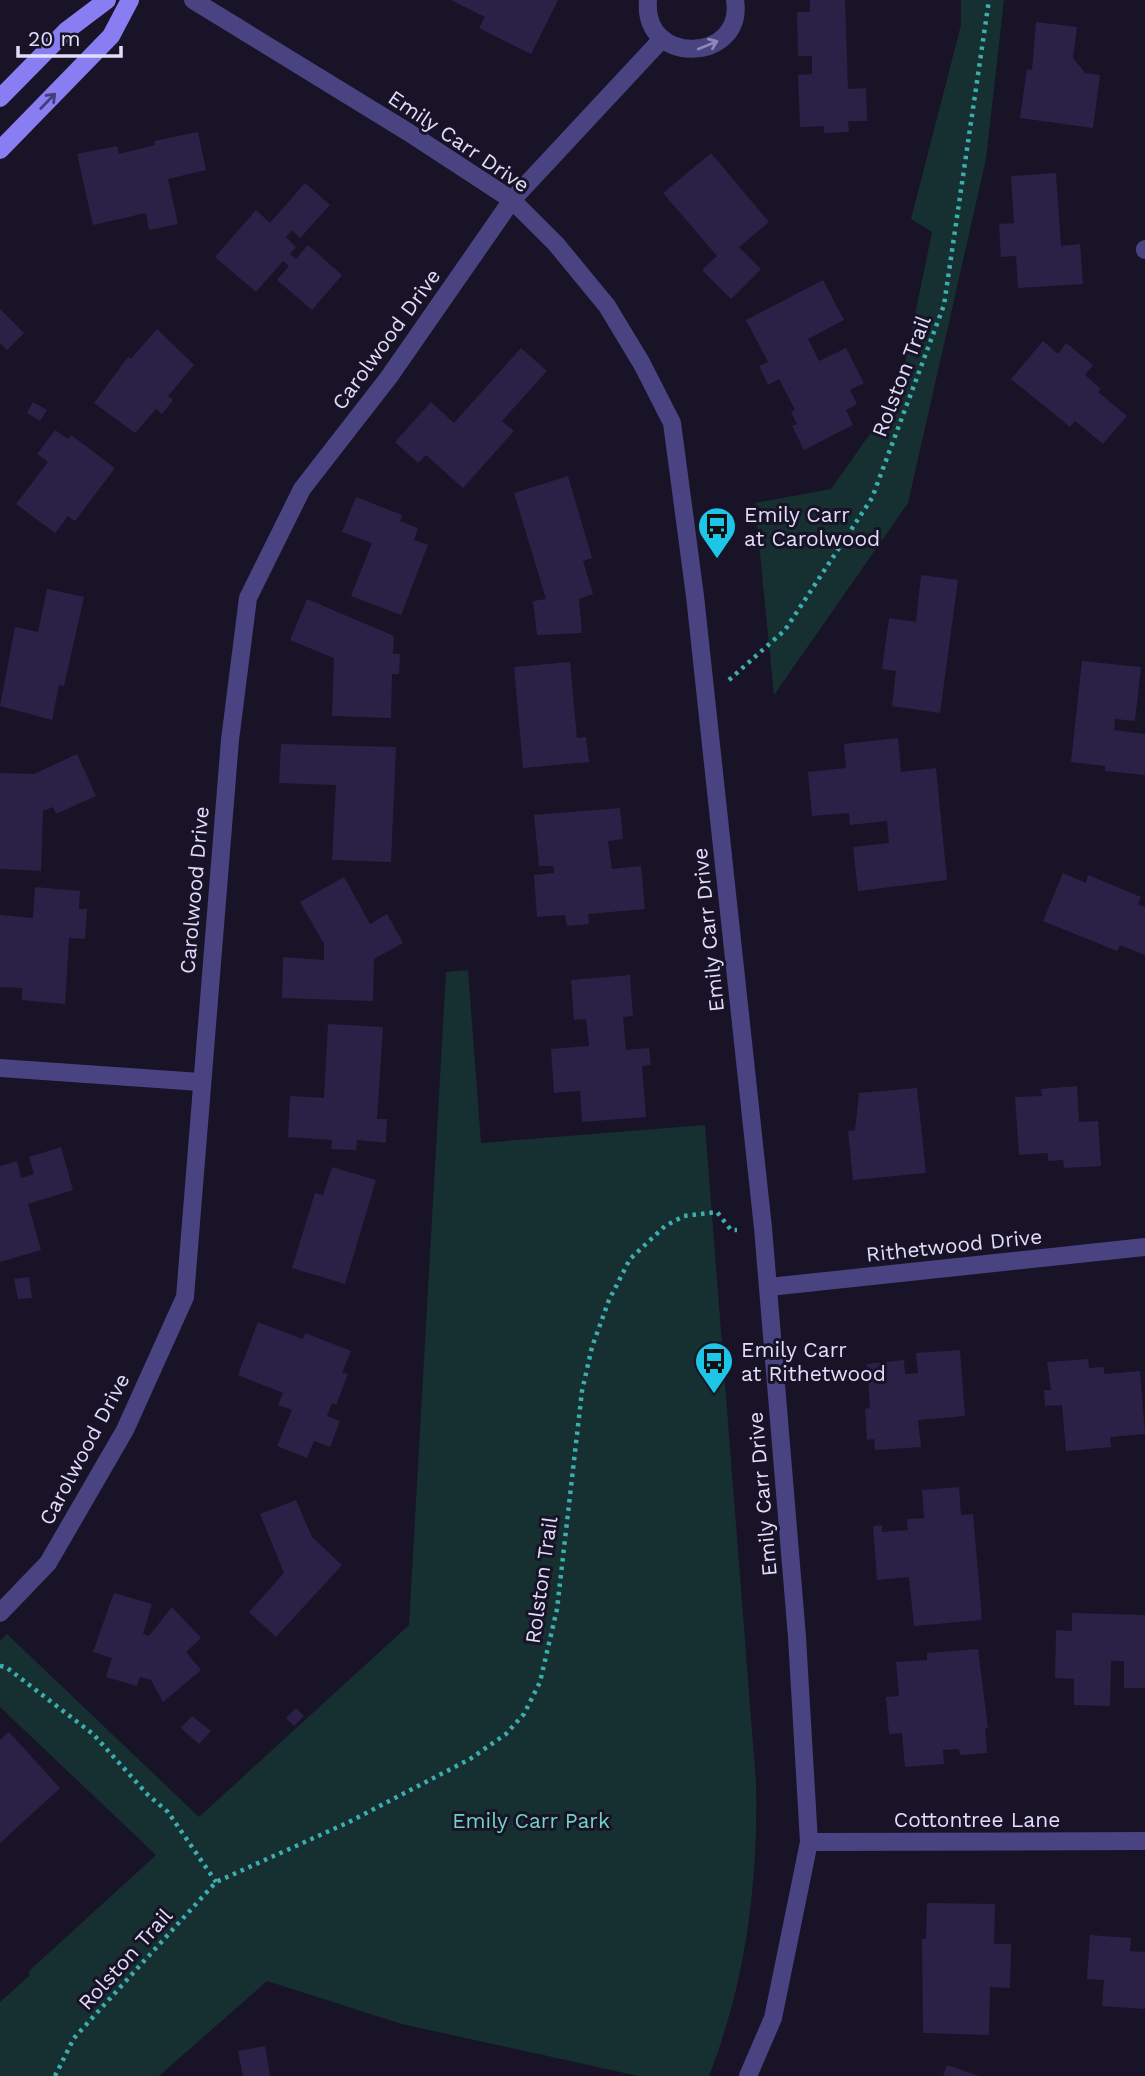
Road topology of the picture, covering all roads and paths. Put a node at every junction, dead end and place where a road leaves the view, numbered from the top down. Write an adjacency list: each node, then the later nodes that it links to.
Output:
1 (107, 0): 8 (main road)
2 (130, 0): 9 (main road, one-way to 2)
3 (193, 0): 10 (street, Emily Carr Drive)
4 (648, 0): 7 (street)
5 (735, 0): 7 (street, one-way to 5)
6 (989, 0): 11 (path, Rolston Trail)
7 (662, 39): 10 (street, Carolwood Drive)
8 (0, 98)
9 (0, 150)
10 (512, 200): 11 (street, Emily Carr Drive); 13 (street, Carolwood Drive)
11 (705, 701): 14 (street, Emily Carr Drive)
12 (0, 1068): 13 (street)
13 (200, 1082): 17 (street, Carolwood Drive)
14 (763, 1228): 16 (street, Emily Carr Drive); 21 (path, Rolston Trail)
15 (1145, 1247): 16 (street, Rithetwood Drive)
16 (769, 1287): 20 (street, Emily Carr Drive)
17 (0, 1613)
18 (0, 1666): 21 (path)
19 (1145, 1841): 20 (street, Cottontree Lane)
20 (809, 1842): 23 (street, Emily Carr Drive)
21 (216, 1882): 22 (path, Rolston Trail)
22 (55, 2076)
23 (748, 2076)

